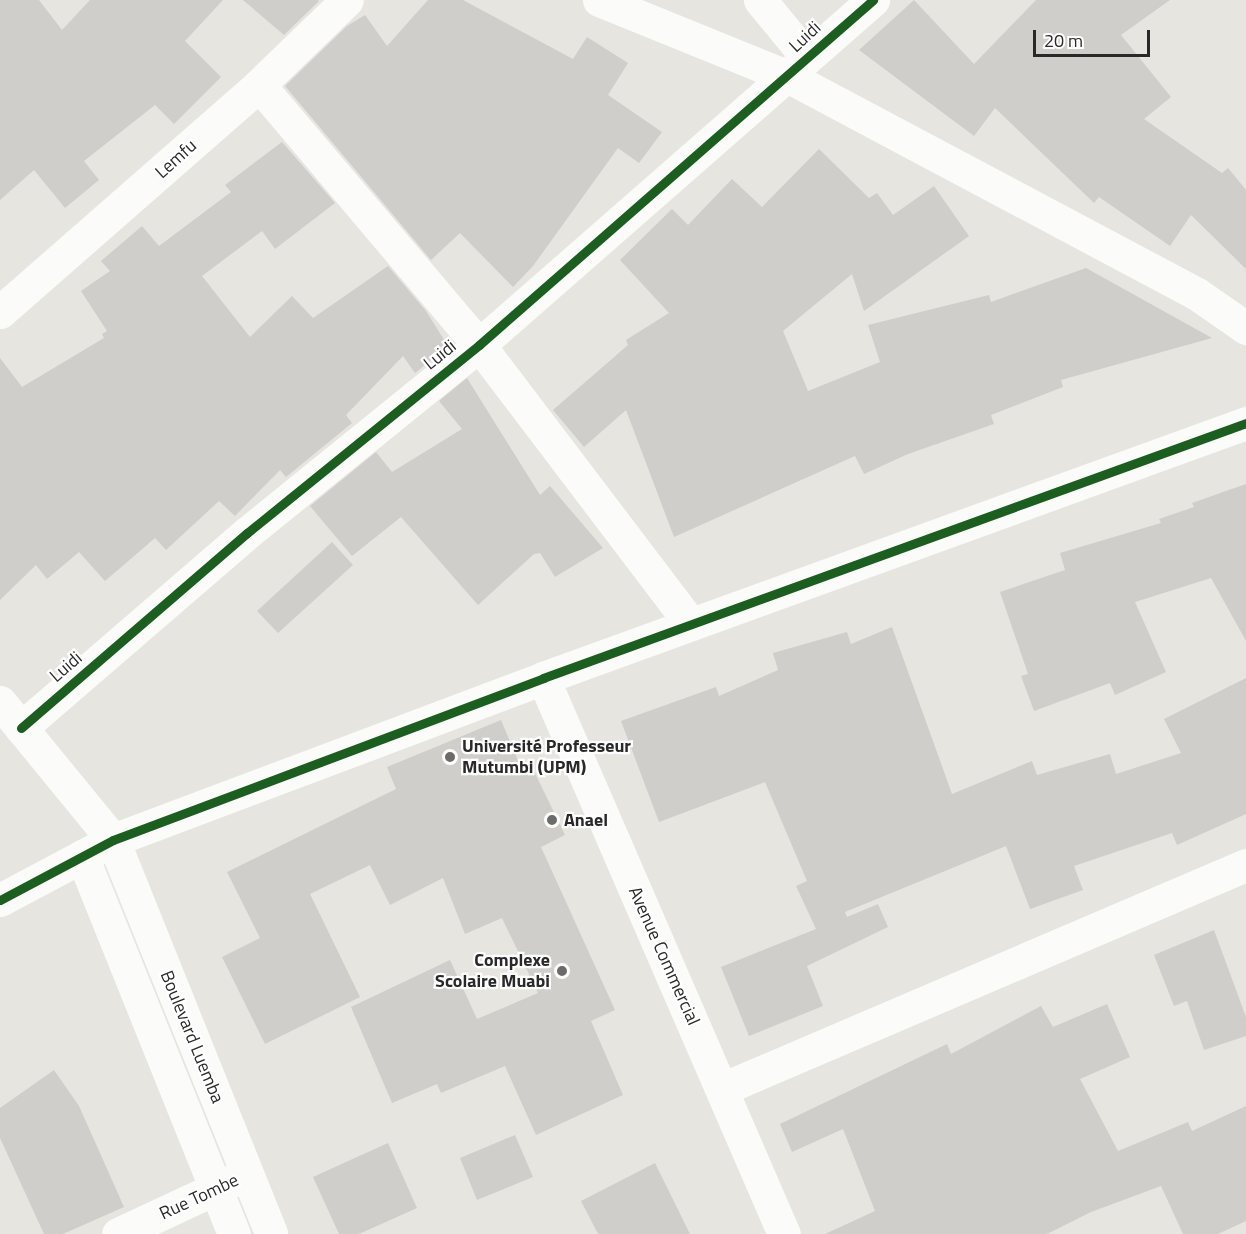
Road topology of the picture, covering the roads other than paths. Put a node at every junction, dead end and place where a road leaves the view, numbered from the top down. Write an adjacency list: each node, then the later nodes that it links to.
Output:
1 (347, 0): 6 (street, Lemfu)
2 (599, 0): 5 (street)
3 (760, 0): 5 (street)
4 (873, 0): 5 (street, Luidi)
5 (797, 67): 8 (street); 9 (street, Luidi)
6 (259, 85): 7 (street, Lemfu); 9 (street)
7 (0, 312)
8 (1246, 328)
9 (479, 345): 11 (street); 14 (street, Luidi)
10 (1246, 423): 11 (street)
11 (691, 624): 12 (street)
12 (543, 678): 15 (street); 19 (street, Avenue Commercial)
13 (0, 702): 14 (street, Boulevard Luemba)
14 (21, 728): 15 (street, Boulevard Luemba)
15 (113, 840): 16 (street); 20 (street, Boulevard Luemba)
16 (82, 856): 18 (street); 21 (street, Boulevard Luemba)
17 (1246, 865): 19 (street)
18 (0, 900)
19 (722, 1089): 25 (street, Avenue Commercial)
20 (247, 1175): 21 (street, Rue Tombe); 24 (street, Boulevard Luemba)
21 (215, 1189): 22 (street, Rue Tombe); 23 (street, Boulevard Luemba)
22 (118, 1234)
23 (234, 1234)
24 (271, 1234)
25 (784, 1234)

